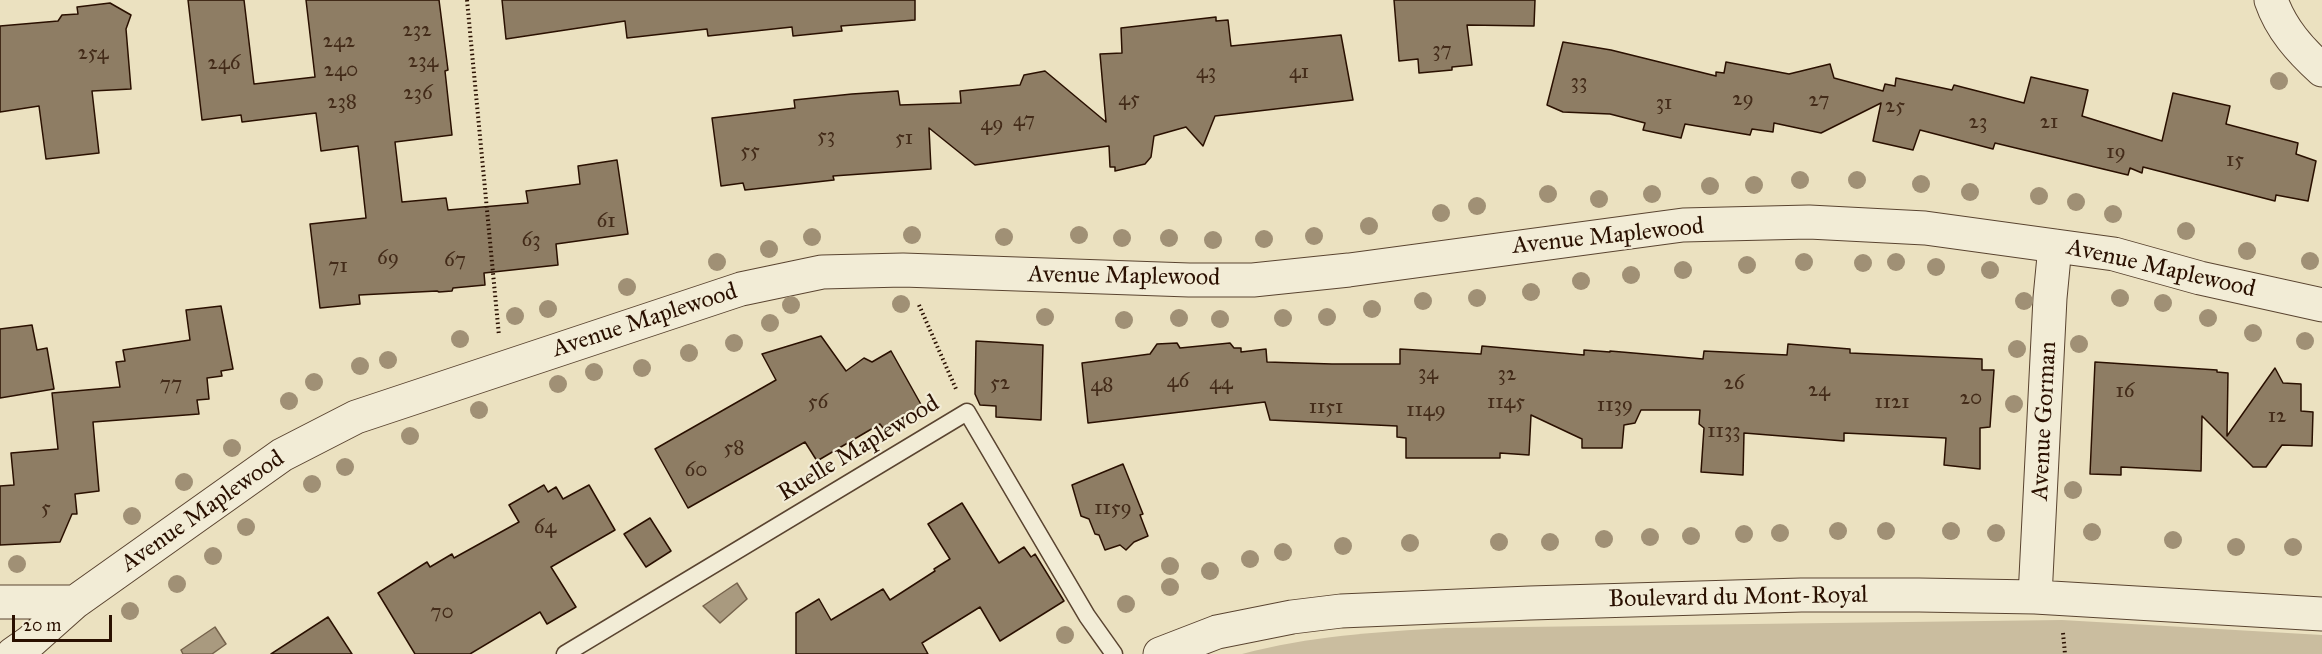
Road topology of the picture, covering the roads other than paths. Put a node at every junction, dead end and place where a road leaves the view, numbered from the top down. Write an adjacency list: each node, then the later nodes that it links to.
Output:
1 (2271, 0): 2 (street)
2 (2322, 70)
3 (2055, 246): 4 (street, Avenue Maplewood); 5 (street, Avenue Gorman); 7 (street, Avenue Maplewood)
4 (2322, 305)
5 (2035, 597): 8 (street, Boulevard du Mont-Royal); 12 (street, Boulevard du Mont-Royal)
6 (0, 602): 7 (street)
7 (75, 602): 9 (street, Avenue Maplewood)
8 (2322, 614)
9 (13, 654)
10 (565, 654): 11 (lane, Ruelle Maplewood)
11 (1114, 654)
12 (1160, 654)

